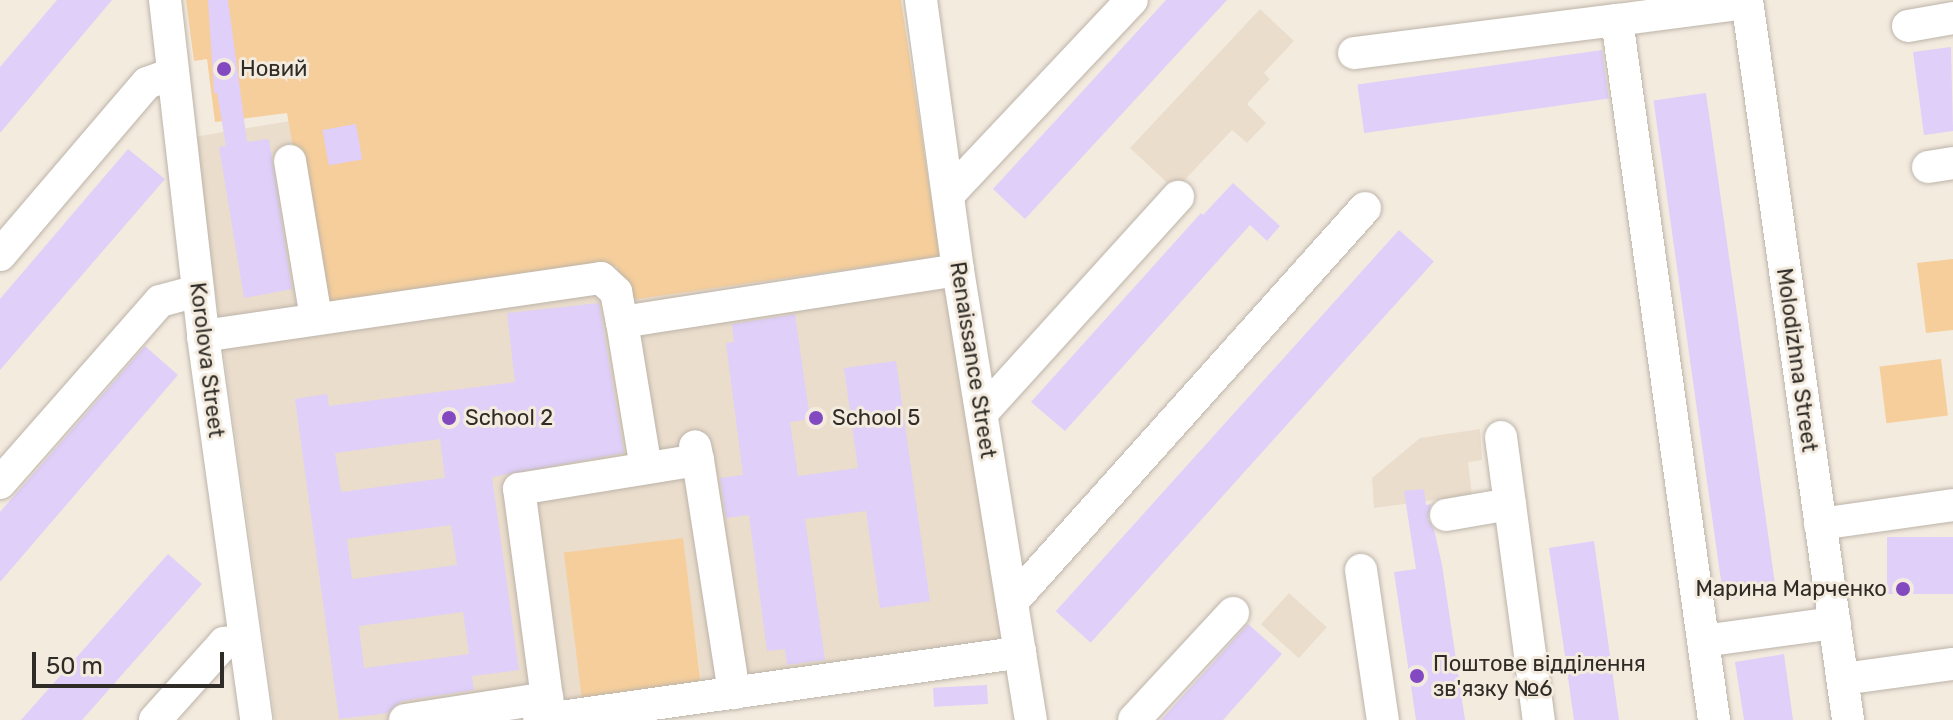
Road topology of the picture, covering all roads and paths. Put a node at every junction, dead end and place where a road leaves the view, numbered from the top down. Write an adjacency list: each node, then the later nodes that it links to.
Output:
1 (165, 0): 9 (street, Korolova Street)
2 (921, 0): 11 (street, Renaissance Street)
3 (1132, 0): 11 (street)
4 (1747, 1): 6 (street); 27 (street, Molodizhna Street)
5 (1953, 18): 7 (street)
6 (1617, 20): 8 (street); 33 (street)
7 (1908, 26)
8 (1354, 53)
9 (172, 74): 14 (street); 16 (street, Korolova Street)
10 (290, 161): 17 (street)
11 (948, 195): 15 (street, Renaissance Street)
12 (1178, 197): 20 (street)
13 (1365, 208): 29 (street)
14 (0, 255)
15 (958, 270): 18 (street); 20 (street, Renaissance Street)
16 (198, 291): 19 (street, Korolova Street); 23 (street)
17 (316, 318): 18 (street); 19 (street)
18 (622, 322): 22 (street)
19 (203, 336): 32 (street, Korolova Street)
20 (982, 413): 29 (street, Renaissance Street)
21 (1501, 437): 24 (street)
22 (646, 468): 37 (street); 40 (street)
23 (0, 483)
24 (1510, 504): 26 (street); 45 (street)
25 (1953, 505): 27 (street)
26 (1446, 515)
27 (1820, 524): 31 (street, Molodizhna Street)
28 (1361, 570): 44 (street)
29 (1012, 602): 34 (street, Renaissance Street)
30 (1233, 613): 43 (street)
31 (1835, 623): 33 (street); 36 (street, Molodizhna Street)
32 (244, 641): 38 (street); 39 (street, Korolova Street)
33 (1703, 641): 46 (street)
34 (1020, 652): 37 (street); 42 (street, Renaissance Street)
35 (1953, 664): 36 (street)
36 (1843, 679): 47 (street, Molodizhna Street)
37 (734, 693): 41 (street)
38 (155, 720)
39 (256, 720)
40 (405, 720)
41 (539, 720)
42 (1031, 720)
43 (1134, 720)
44 (1383, 720)
45 (1539, 720)
46 (1714, 720)
47 (1848, 720)

